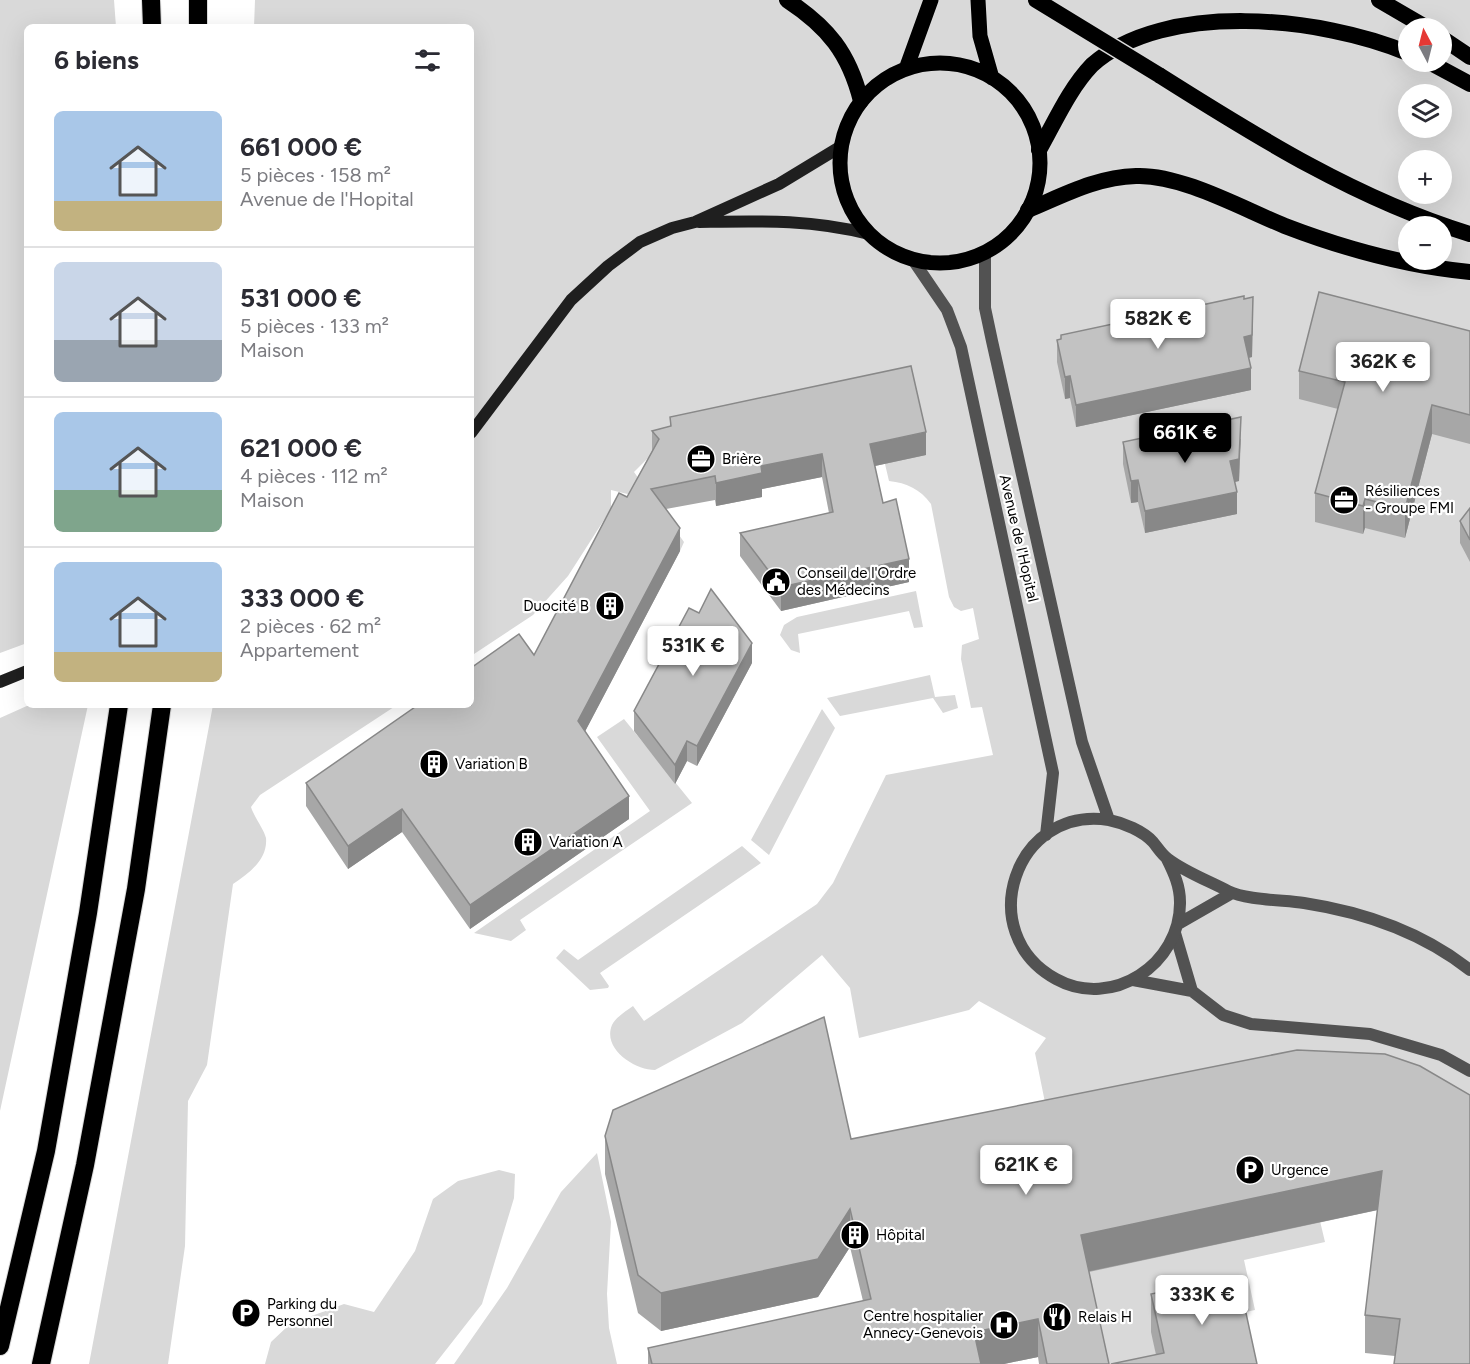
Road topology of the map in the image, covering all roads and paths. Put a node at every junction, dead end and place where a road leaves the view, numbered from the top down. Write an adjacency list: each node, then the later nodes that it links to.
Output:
1 (151, 0): 9 (highway)
2 (198, 0): 10 (highway)
3 (787, 0): 18 (highway)
4 (931, 0): 14 (main road)
5 (978, 0): 16 (main road)
6 (1036, 0): 24 (highway, bridge)
7 (1379, 0): 8 (highway)
8 (1410, 18)
9 (152, 24)
10 (198, 24)
11 (1452, 45): 13 (highway)
12 (1398, 49): 20 (highway)
13 (1470, 57)
14 (906, 69): 16 (main road); 18 (main road)
15 (1448, 72): 17 (highway)
16 (992, 78): 20 (main road)
17 (1470, 84)
18 (861, 101): 19 (main road)
19 (840, 147): 22 (main road); 23 (main road)
20 (1039, 150): 21 (main road)
21 (1028, 210): 25 (main road); 27 (highway)
22 (695, 222): 23 (main road); 28 (main road)
23 (869, 234): 26 (main road)
24 (1470, 234)
25 (985, 252): 26 (main road); 33 (street, Avenue de l'Hopital)
26 (913, 260): 34 (street, Avenue de l'Hopital)
27 (1470, 272)
28 (474, 429)
29 (24, 672): 30 (main road)
30 (0, 682)
31 (119, 708): 42 (highway)
32 (162, 708): 43 (highway)
33 (1109, 820): 34 (street); 35 (street)
34 (1046, 835): 39 (street)
35 (1167, 859): 36 (street); 37 (street)
36 (1232, 893): 37 (street); 38 (street)
37 (1177, 928): 39 (street); 40 (street)
38 (1470, 970)
39 (1133, 980): 40 (street)
40 (1192, 991): 41 (street)
41 (1470, 1071)
42 (0, 1346)
43 (41, 1364)

